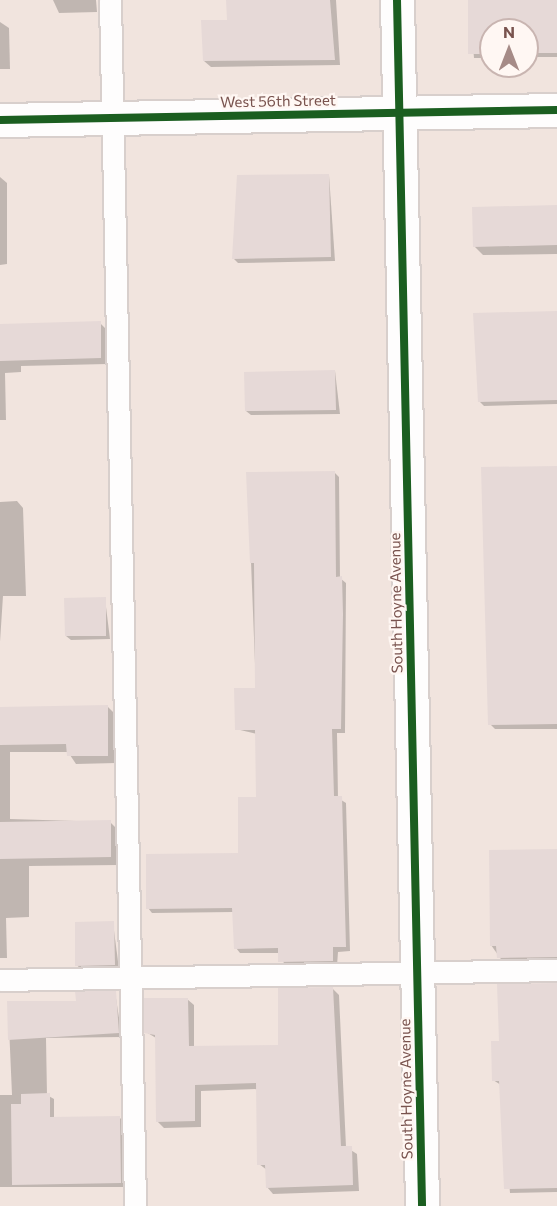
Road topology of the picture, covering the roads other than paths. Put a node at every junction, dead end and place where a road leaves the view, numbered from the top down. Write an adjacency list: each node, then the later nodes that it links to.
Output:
1 (110, 0): 5 (lane)
2 (397, 0): 4 (street, South Hoyne Avenue)
3 (557, 110): 4 (street, West 56th Street)
4 (399, 111): 5 (street, West 56th Street); 8 (street, South Hoyne Avenue)
5 (113, 118): 6 (street, West 56th Street); 9 (lane)
6 (0, 120)
7 (557, 970): 8 (lane)
8 (417, 972): 9 (lane); 12 (street, South Hoyne Avenue)
9 (130, 977): 10 (lane); 11 (lane)
10 (0, 980)
11 (135, 1206)
12 (422, 1206)

